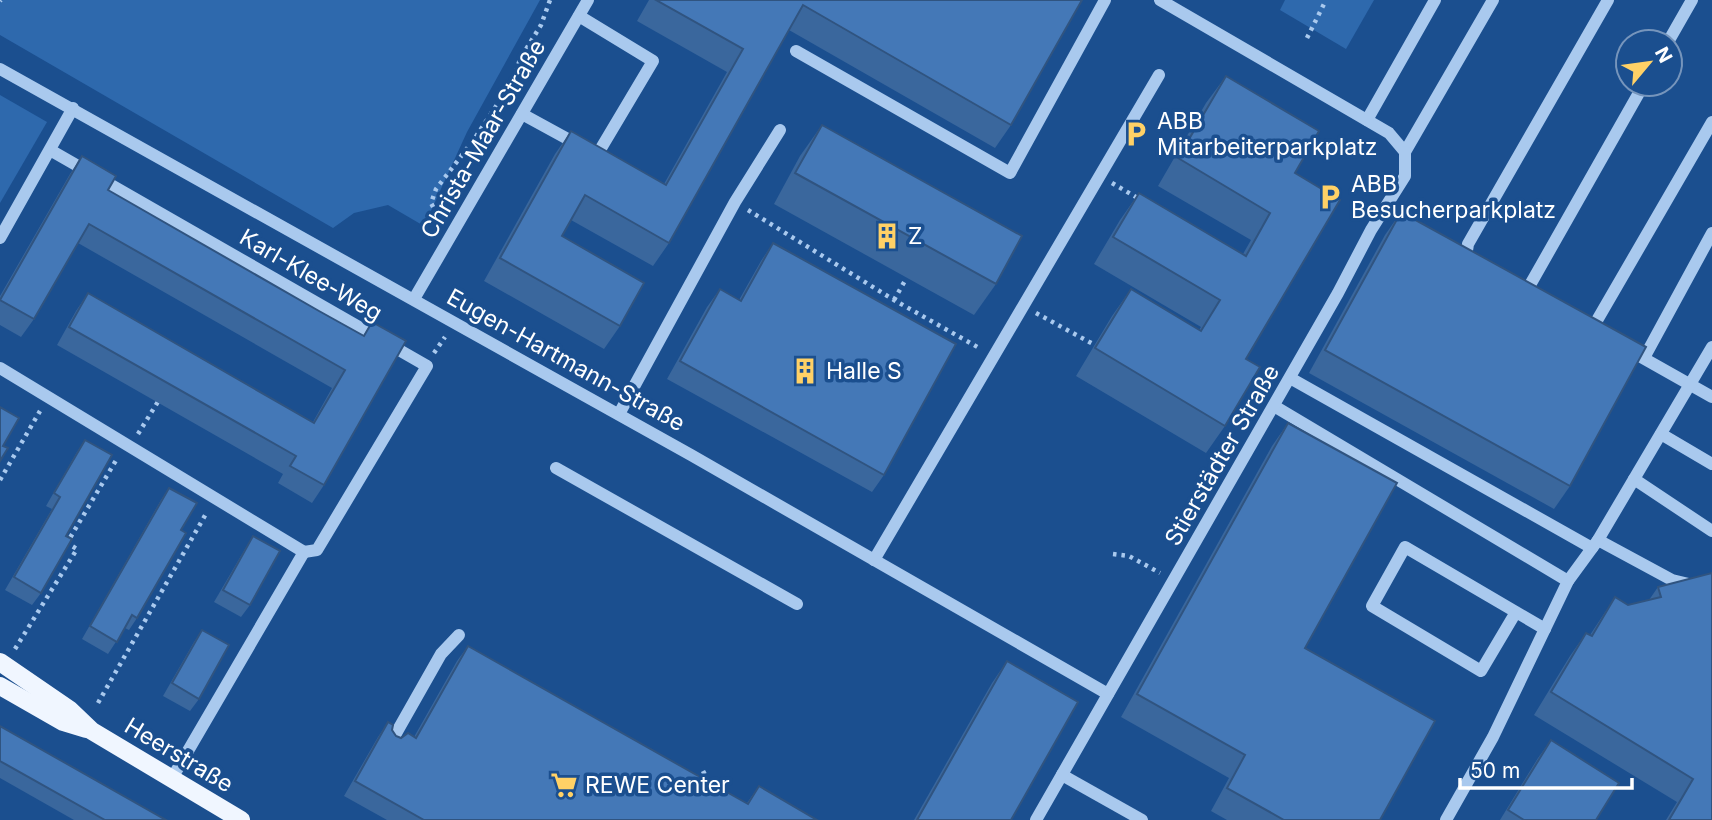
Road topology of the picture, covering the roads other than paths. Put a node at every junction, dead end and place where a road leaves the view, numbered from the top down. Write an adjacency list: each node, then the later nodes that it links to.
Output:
1 (589, 0): 8 (street, Christa-Maar-Straße)
2 (1105, 0): 10 (street)
3 (1160, 0): 16 (street)
4 (1435, 0): 16 (street)
5 (1493, 0): 20 (street)
6 (1608, 0): 23 (street)
7 (1692, 0): 9 (street)
8 (579, 16): 15 (street, Christa-Maar-Straße); 15 (street)
9 (1676, 28)
10 (796, 51)
11 (0, 69): 14 (street, Eugen-Hartmann-Straße)
12 (1159, 75): 41 (street)
13 (1636, 98): 24 (street)
14 (73, 108): 19 (street); 25 (street, Eugen-Hartmann-Straße)
15 (522, 114): 25 (street, Christa-Maar-Straße)
16 (1367, 120): 20 (street)
17 (1712, 121): 27 (street)
18 (780, 130): 33 (street)
19 (50, 150): 22 (street); 40 (street, Karl-Klee-Weg)
20 (1405, 152): 29 (street, Stierstädter Straße)
21 (1712, 233): 27 (street)
22 (0, 238)
23 (1485, 270)
24 (1526, 292)
25 (414, 299): 33 (street, Eugen-Hartmann-Straße)
26 (1712, 347): 30 (street)
27 (1644, 358): 30 (street)
28 (0, 368): 40 (street)
29 (1290, 378): 32 (street, Stierstädter Straße); 39 (street)
30 (1690, 384): 31 (street); 34 (street)
31 (1712, 397)
32 (1274, 406): 42 (street); 50 (street, Stierstädter Straße)
33 (619, 414): 41 (street, Eugen-Hartmann-Straße)
34 (1661, 434): 35 (street); 37 (street)
35 (1712, 464)
36 (556, 468): 44 (street)
37 (1634, 480): 38 (street); 39 (street)
38 (1712, 531)
39 (1595, 544): 42 (street); 43 (street)
40 (304, 552): 54 (street)
41 (874, 560): 50 (street, Eugen-Hartmann-Straße)
42 (1568, 581): 46 (street)
43 (1712, 581)
44 (797, 604)
45 (1516, 612): 45 (street); 46 (street)
46 (1545, 629): 58 (street)
47 (459, 635): 52 (street)
48 (7, 657): 51 (main road, Heerstraße)
49 (0, 686): 51 (main road, Heerstraße)
50 (1108, 694): 53 (street, Stierstädter Straße)
51 (92, 731): 54 (main road, Heerstraße)
52 (390, 744)
53 (1062, 775): 56 (street, Stierstädter Straße); 57 (street)
54 (172, 780): 55 (main road, Heerstraße)
55 (240, 820)
56 (1036, 820)
57 (1142, 820)
58 (1446, 820)

